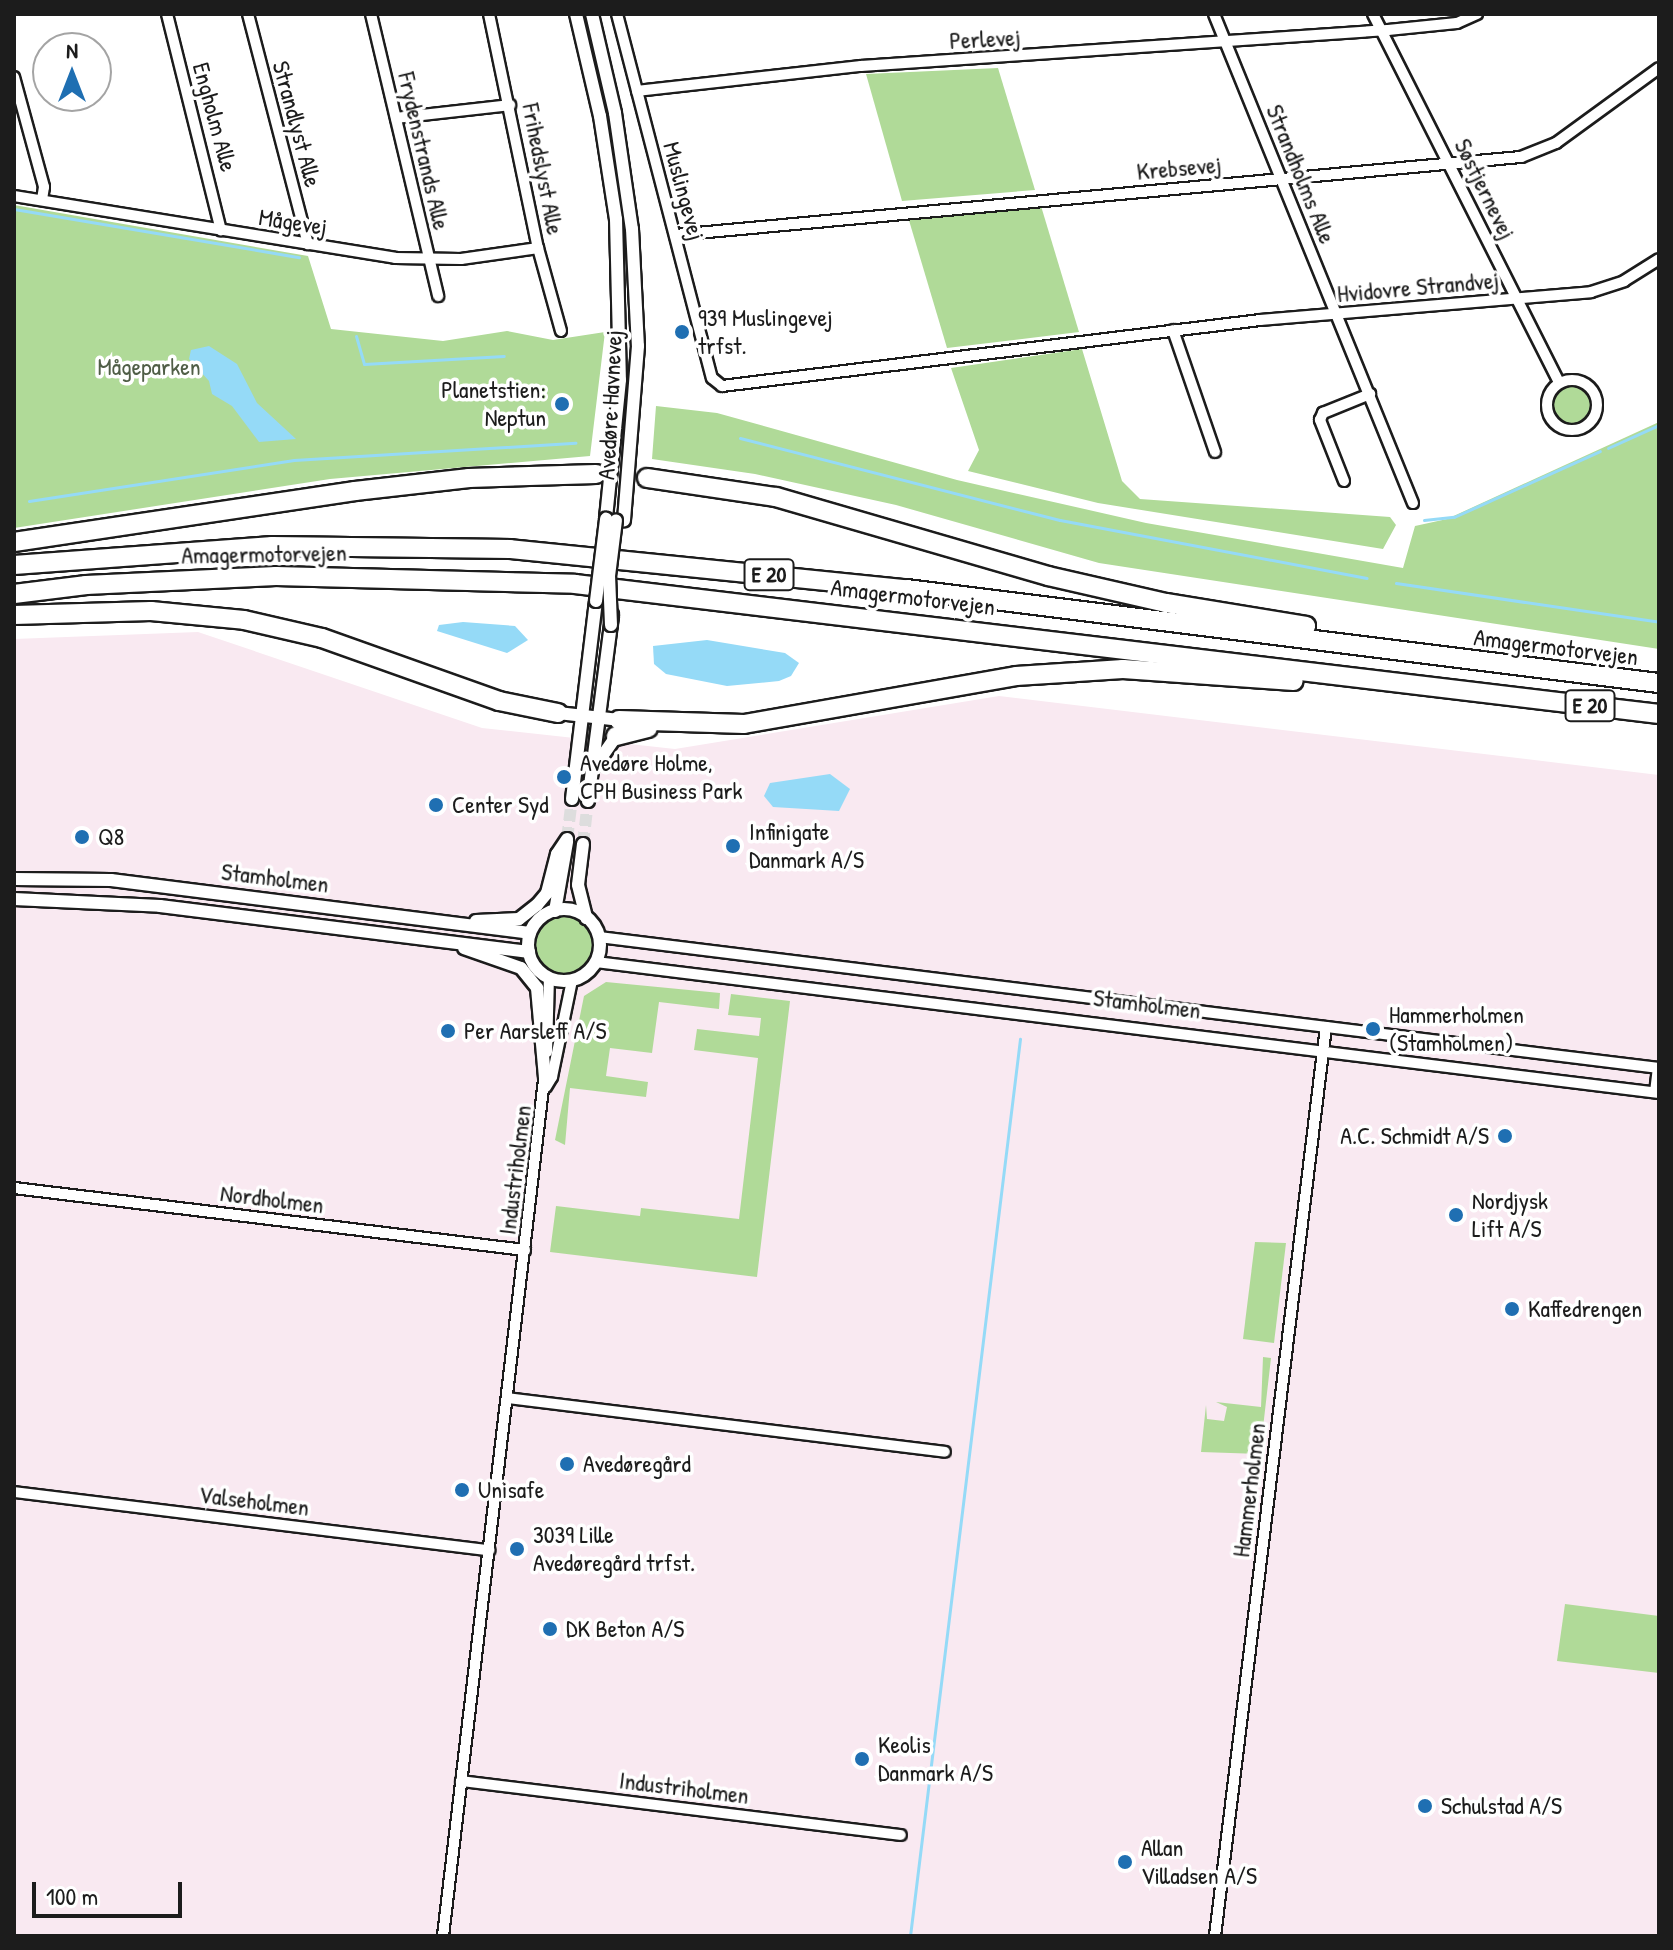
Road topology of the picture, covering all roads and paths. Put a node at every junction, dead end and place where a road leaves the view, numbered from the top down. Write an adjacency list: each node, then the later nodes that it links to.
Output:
1 (167, 14): 22 (street, Engholm Alle)
2 (248, 14): 24 (street, Strandlyst Alle)
3 (371, 14): 17 (street, Frydenstrands Alle)
4 (489, 14): 16 (street, Frihedslyst Alle)
5 (576, 14): 37 (street, Avedøre Havnevej)
6 (592, 14): 38 (street, Avedøre Havnevej)
7 (617, 14): 15 (street, Muslingevej)
8 (1214, 14): 12 (street, Strandholms Alle)
9 (1373, 14): 11 (street, Søstjernevej)
10 (1477, 14): 11 (street, Perlevej)
11 (1381, 31): 12 (street, Perlevej); 18 (street, Søstjernevej)
12 (1225, 42): 15 (street, Perlevej); 19 (street, Strandholms Alle)
13 (1659, 68): 18 (street, Krebsevej)
14 (14, 77): 21 (street)
15 (637, 91): 23 (street, Muslingevej)
16 (510, 105): 17 (street); 25 (street, Frihedslyst Alle)
17 (396, 118): 27 (street, Frydenstrands Alle)
18 (1450, 162): 19 (street, Krebsevej); 29 (street, Søstjernevej)
19 (1281, 180): 23 (street, Krebsevej); 30 (street, Strandholms Alle)
20 (14, 196): 21 (street, Mågevej)
21 (42, 200): 22 (street, Mågevej)
22 (221, 230): 24 (street, Mågevej)
23 (675, 235): 33 (street, Muslingevej)
24 (308, 244): 27 (street, Mågevej)
25 (538, 248): 27 (street, Mågevej); 32 (street, Frihedslyst Alle)
26 (1659, 259): 29 (street, Hvidovre Strandvej)
27 (429, 260): 28 (street, Frydenstrands Alle)
28 (438, 296)
29 (1517, 298): 30 (street, Hvidovre Strandvej); 34 (street, Søstjernevej)
30 (1337, 314): 31 (street, Hvidovre Strandvej); 35 (street, Strandholms Alle)
31 (1173, 330): 33 (street, Hvidovre Strandvej); 36 (street)
32 (561, 331)
33 (712, 378)
34 (1559, 383): 34 (street)
35 (1370, 394): 39 (street); 40 (street, Strandholms Alle)
36 (1215, 452)
37 (606, 477): 38 (street); 41 (street, Avedøre Havnevej); 42 (highway)
38 (638, 477): 41 (street, Avedøre Havnevej); 47 (highway)
39 (1344, 481)
40 (1413, 503)
41 (615, 520): 46 (street, Avedøre Havnevej, bridge); 46 (street, Avedøre Havnevej, bridge)
42 (14, 542)
43 (14, 565): 47 (highway, Amagermotorvejen / E 20)
44 (14, 594): 49 (highway, Amagermotorvejen / E 20)
45 (14, 615): 50 (highway)
46 (601, 624): 51 (street, Avedøre Havnevej); 53 (street, Avedøre Havnevej)
47 (1521, 668): 48 (highway, Amagermotorvejen / E 20)
48 (1659, 683)
49 (1520, 698): 52 (highway, Amagermotorvejen / E 20); 54 (highway)
50 (558, 713): 53 (street)
51 (600, 714): 53 (street); 54 (street); 55 (street, Avedøre Havnevej)
52 (1659, 714)
53 (582, 716): 56 (street, Avedøre Havnevej)
54 (617, 725): 55 (street)
55 (592, 771): 57 (street, Avedøre Havnevej)
56 (572, 799)
57 (588, 801)
58 (583, 844): 62 (street)
59 (14, 879): 63 (street, Stamholmen)
60 (14, 899): 66 (street, Stamholmen)
61 (555, 911): 62 (street); 63 (street); 64 (street)
62 (586, 918): 65 (street)
63 (452, 921): 64 (street, Stamholmen)
64 (530, 933): 67 (street)
65 (599, 937): 68 (street); 71 (street, Stamholmen)
66 (446, 941): 67 (street, Stamholmen); 76 (street)
67 (529, 952): 69 (street)
68 (596, 962): 70 (street); 72 (street, Stamholmen)
69 (549, 978): 70 (street); 76 (street, Industriholmen)
70 (572, 980): 76 (street, Industriholmen)
71 (969, 984): 72 (street); 73 (street, Stamholmen)
72 (966, 1004): 74 (street, Stamholmen)
73 (1326, 1027): 74 (street); 75 (street, Stamholmen)
74 (1323, 1048): 77 (street, Stamholmen); 87 (street, Hammerholmen)
75 (1658, 1068): 77 (street, Stamholmen)
76 (545, 1084): 79 (street, Industriholmen)
77 (1657, 1093)
78 (14, 1188): 79 (street, Nordholmen)
79 (525, 1250): 80 (street, Industriholmen)
80 (507, 1398): 81 (street); 83 (street, Industriholmen)
81 (945, 1452)
82 (14, 1492): 83 (street, Valseholmen)
83 (489, 1550): 84 (street, Industriholmen)
84 (461, 1781): 85 (street, Industriholmen); 86 (street, Industriholmen)
85 (901, 1835)
86 (443, 1936)
87 (1215, 1936)

